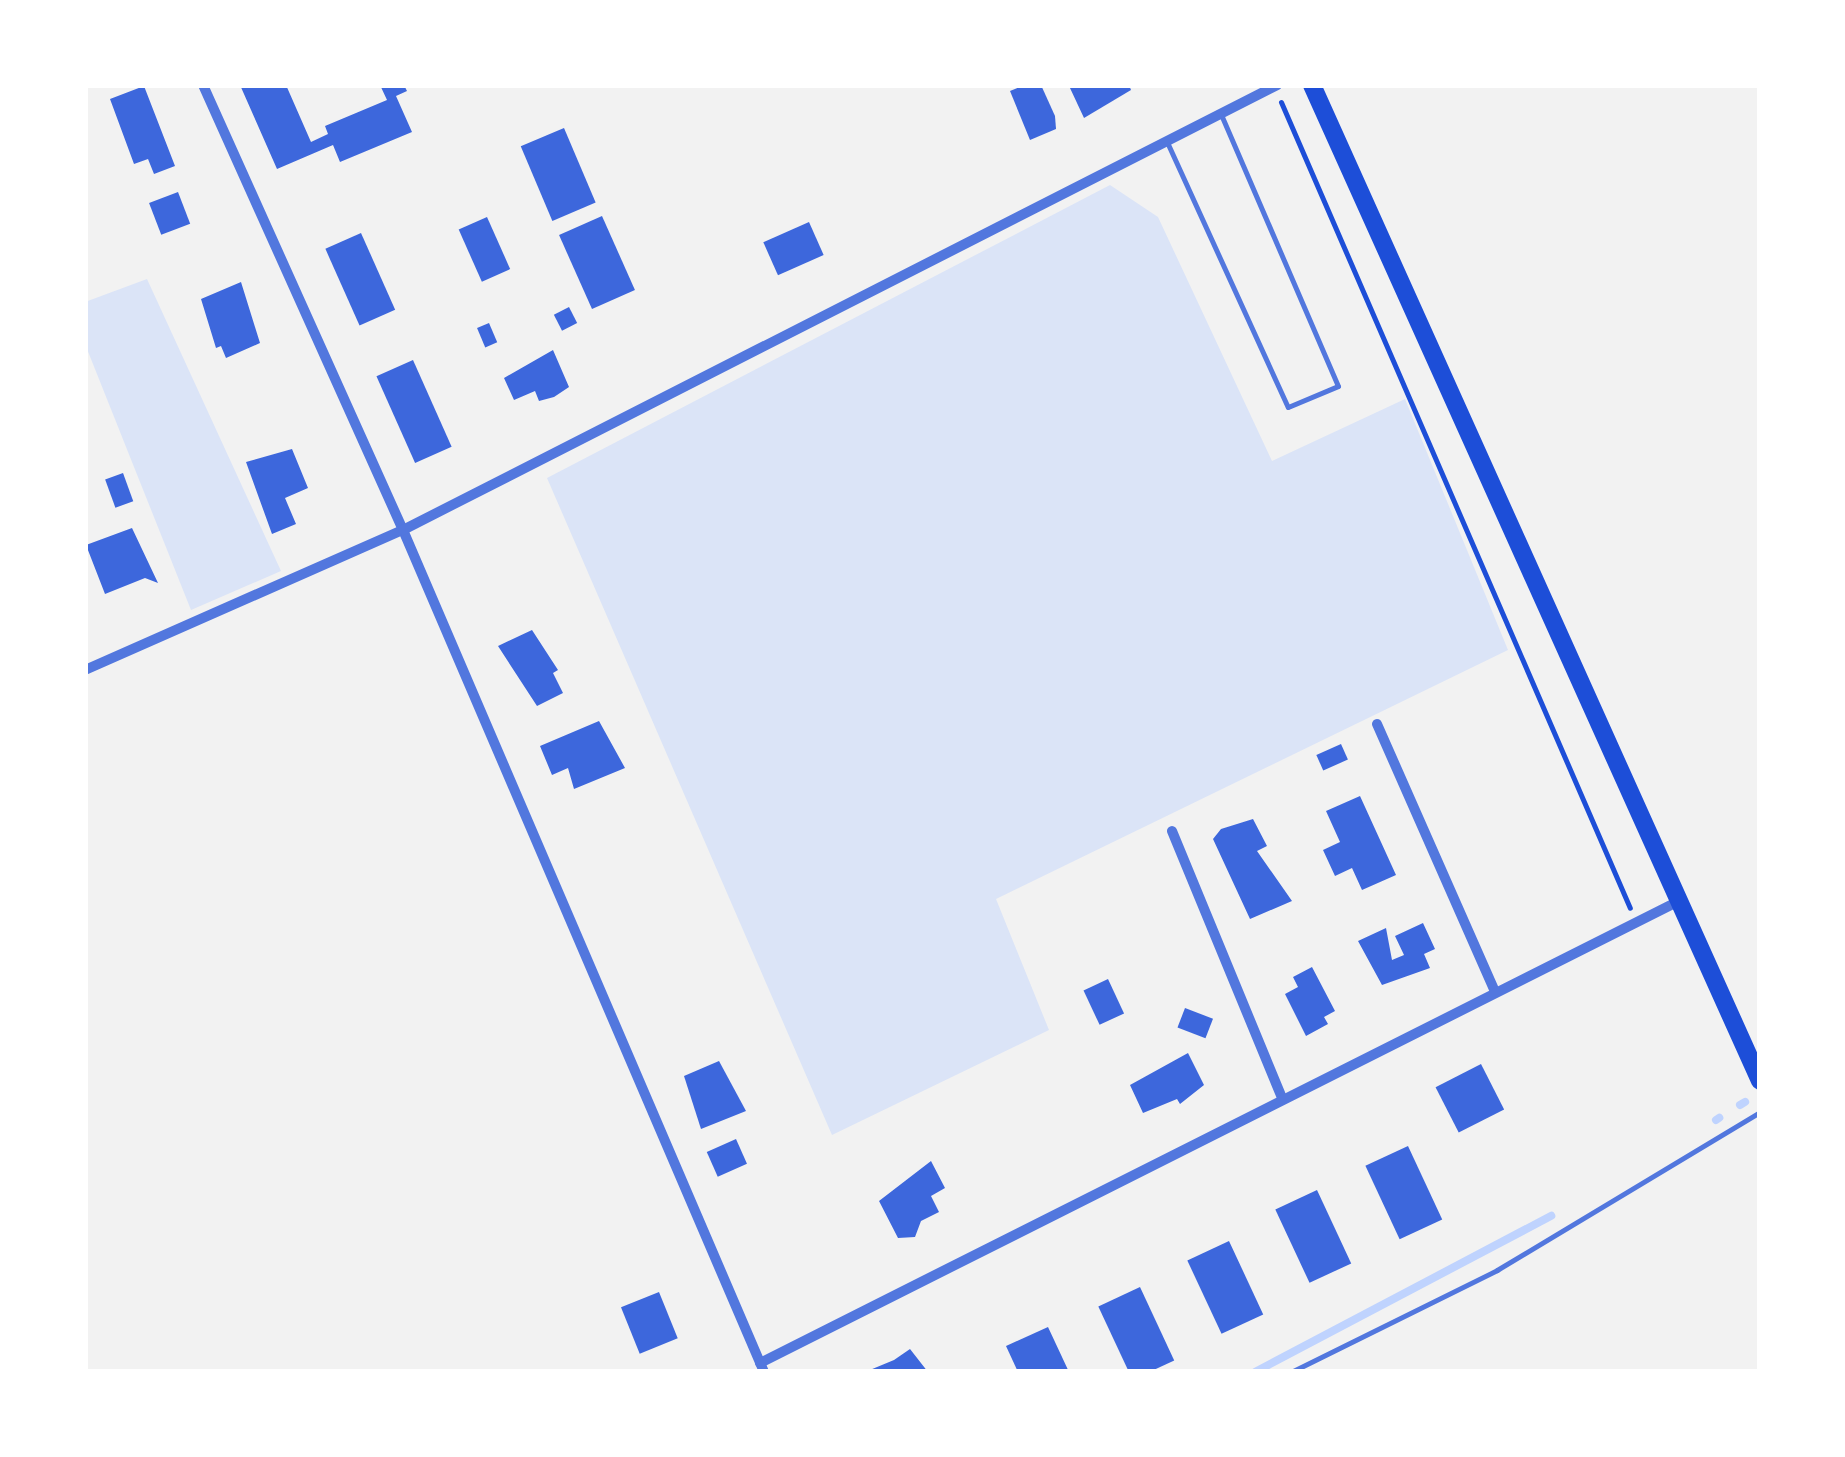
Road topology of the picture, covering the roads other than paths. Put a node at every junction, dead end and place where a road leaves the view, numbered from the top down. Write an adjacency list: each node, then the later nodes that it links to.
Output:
1 (203, 85): 6 (street)
2 (1312, 85): 10 (main road)
3 (1276, 86): 4 (street)
4 (1221, 113): 5 (street); 5 (lane)
5 (1166, 142): 6 (street)
6 (403, 530): 7 (street); 15 (street)
7 (85, 670)
8 (1377, 724): 11 (street)
9 (1172, 831): 13 (street)
10 (1678, 901): 11 (street); 12 (main road)
11 (1495, 991): 13 (street)
12 (1760, 1081)
13 (1282, 1098): 15 (street)
14 (1760, 1112): 16 (lane)
15 (762, 1367)
16 (1291, 1372)

